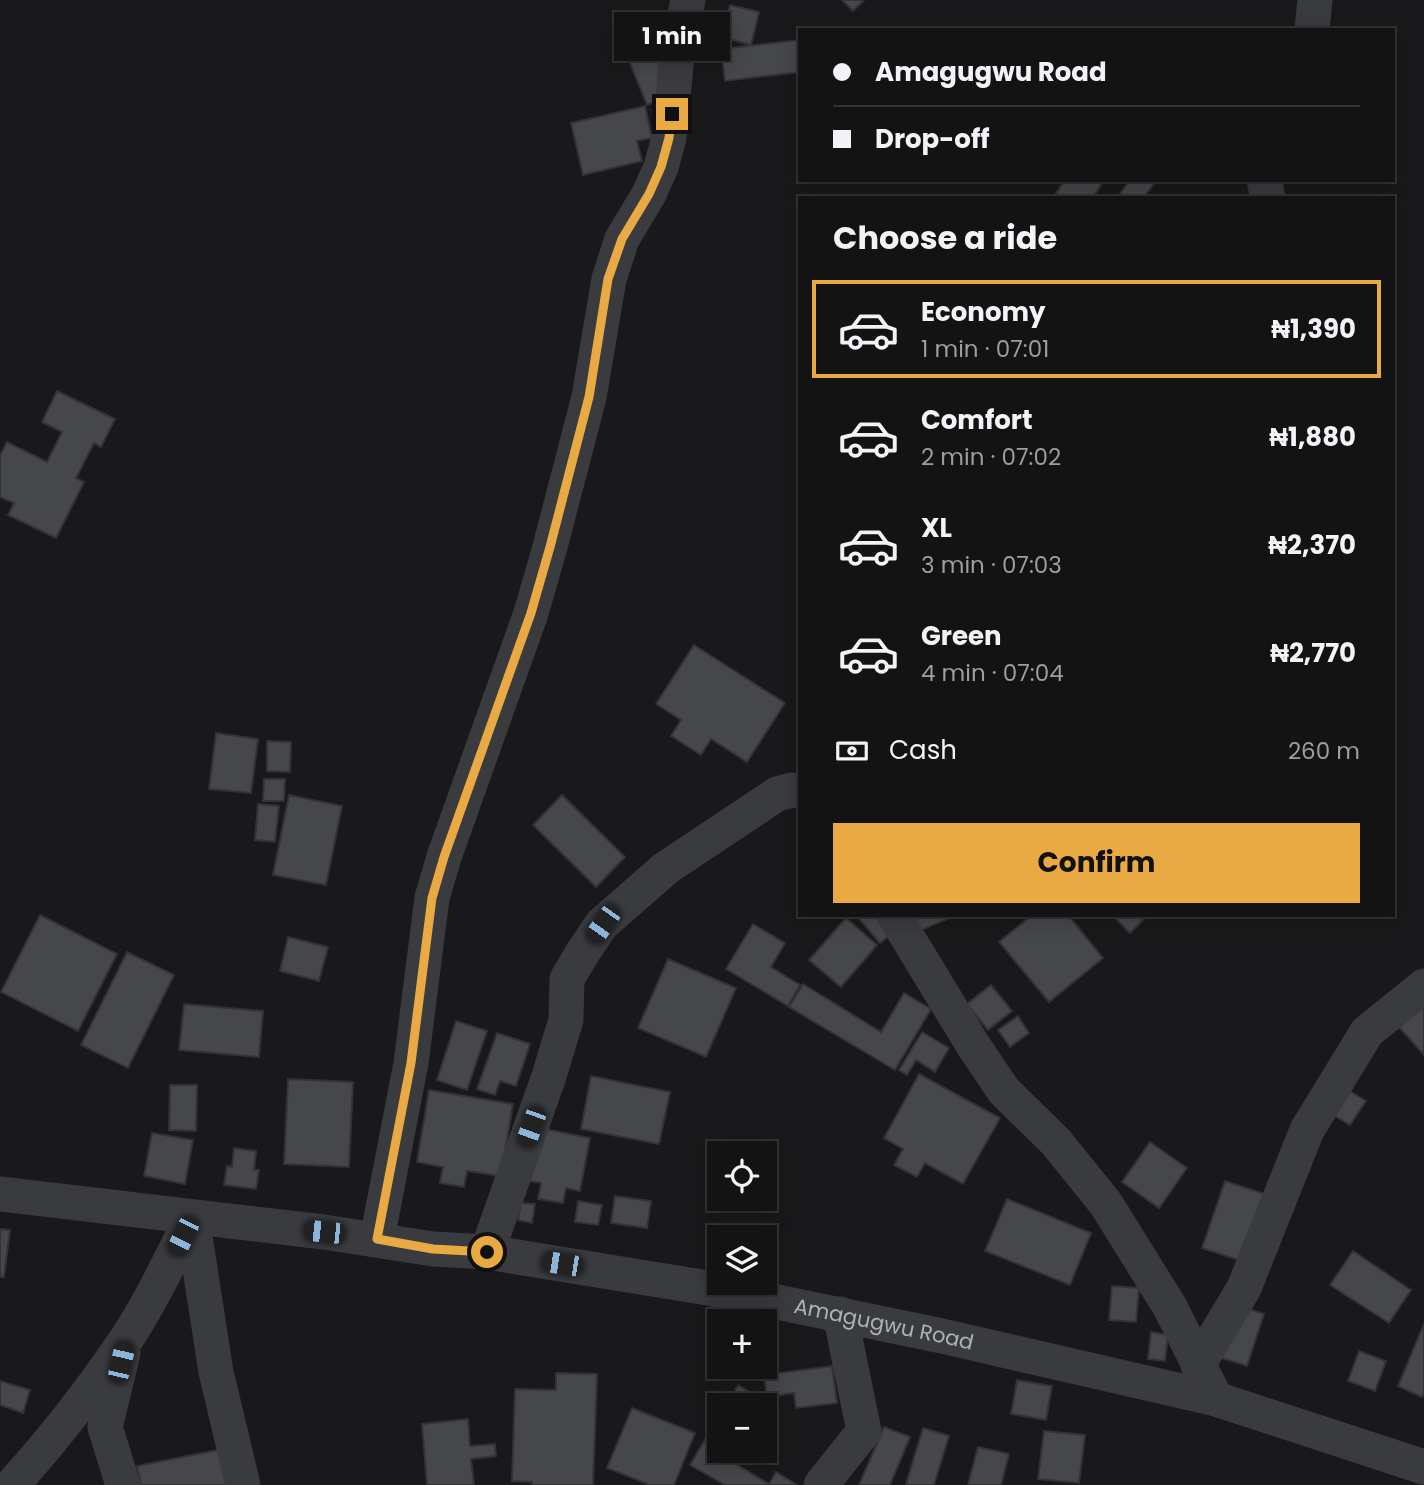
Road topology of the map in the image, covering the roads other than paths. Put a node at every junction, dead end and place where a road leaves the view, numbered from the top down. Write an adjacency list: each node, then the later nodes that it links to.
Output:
1 (709, 0): 3 (street)
2 (1315, 0): 4 (street)
3 (685, 13): 10 (street)
4 (1312, 28)
5 (797, 786): 11 (street)
6 (895, 917): 14 (street)
7 (1424, 986): 14 (street)
8 (0, 1194): 9 (street, Amagugwu Road)
9 (192, 1217): 10 (street, Amagugwu Road); 13 (street); 19 (street)
10 (377, 1239): 11 (street, Amagugwu Road)
11 (487, 1252): 12 (street, Amagugwu Road)
12 (840, 1314): 15 (street, Amagugwu Road); 20 (street)
13 (126, 1340): 17 (street); 18 (street)
14 (1198, 1365): 15 (street)
15 (1216, 1399): 16 (street, Amagugwu Road)
16 (1424, 1467)
17 (12, 1485)
18 (123, 1485)
19 (243, 1485)
20 (821, 1485)

